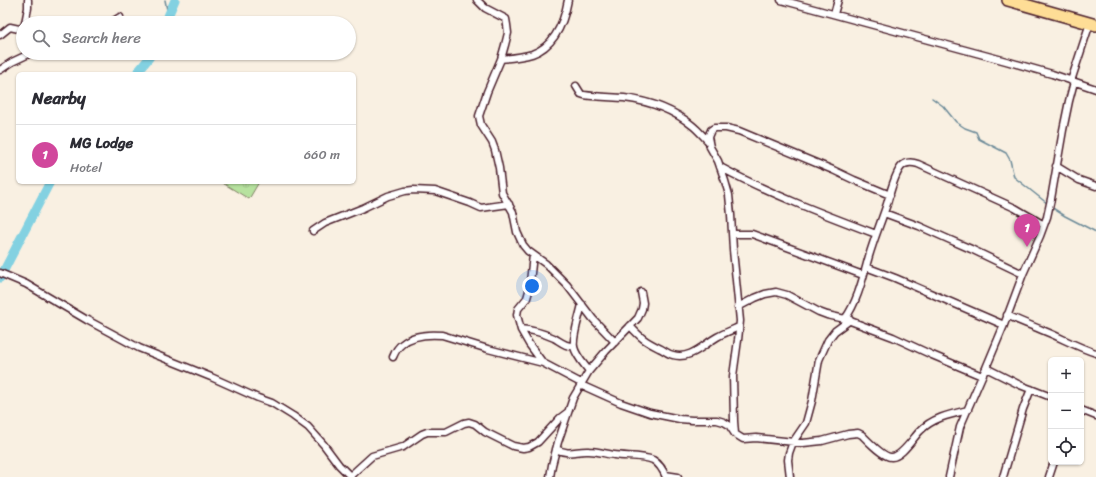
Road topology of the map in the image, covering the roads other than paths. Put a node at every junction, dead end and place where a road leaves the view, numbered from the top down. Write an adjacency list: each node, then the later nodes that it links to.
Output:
1 (28, 0): 8 (street)
2 (477, 0): 13 (street)
3 (568, 0): 13 (street)
4 (781, 0): 7 (street)
5 (838, 0): 7 (street)
6 (1008, 0): 9 (highway)
7 (834, 14): 15 (street)
8 (26, 16)
9 (1093, 24): 15 (street)
10 (16, 28): 11 (street)
11 (0, 35)
12 (16, 60): 14 (street)
13 (501, 60): 23 (street)
14 (0, 70)
15 (1073, 81): 17 (street); 19 (street)
16 (576, 86): 18 (street)
17 (1096, 89)
18 (708, 141): 20 (street); 22 (street)
19 (1056, 166): 21 (street); 25 (street)
20 (720, 167): 27 (street); 28 (street)
21 (1096, 186)
22 (890, 194): 24 (street); 25 (street)
23 (509, 204): 26 (street); 29 (street)
24 (884, 213): 28 (street); 32 (street)
25 (1044, 225): 32 (street)
26 (313, 232)
27 (732, 234): 33 (street); 36 (street)
28 (876, 234): 30 (street)
29 (533, 255): 35 (street); 42 (street)
30 (866, 267): 33 (street); 39 (street)
31 (0, 273): 62 (street)
32 (1023, 274): 37 (street)
33 (863, 275): 38 (street)
34 (641, 292): 40 (street)
35 (582, 304): 43 (street); 44 (street)
36 (738, 307): 38 (street); 41 (street)
37 (1007, 315): 39 (street); 45 (street)
38 (848, 320): 50 (street); 59 (street)
39 (1004, 325): 48 (street)
40 (630, 326): 41 (street); 43 (street)
41 (739, 327): 58 (street)
42 (521, 329): 44 (street); 47 (street)
43 (615, 342): 49 (street)
44 (574, 346): 49 (street)
45 (1096, 353)
46 (393, 357): 47 (street)
47 (542, 363): 51 (street)
48 (986, 368): 50 (street); 52 (street)
49 (589, 371): 51 (street)
50 (982, 376): 54 (street)
51 (581, 384): 56 (street); 58 (street)
52 (1031, 389): 53 (street); 68 (street)
53 (1048, 396)
54 (968, 410): 59 (street); 67 (street)
55 (1084, 411): 57 (street)
56 (568, 412): 60 (street); 62 (street)
57 (1096, 416)
58 (736, 434): 59 (street)
59 (794, 442): 64 (street)
60 (556, 449): 63 (street); 65 (street)
61 (1053, 465): 69 (street)
62 (350, 476)
63 (666, 476): 66 (street)
64 (788, 476)
65 (550, 477)
66 (678, 477)
67 (950, 477)
68 (1003, 477)
69 (1049, 477)

